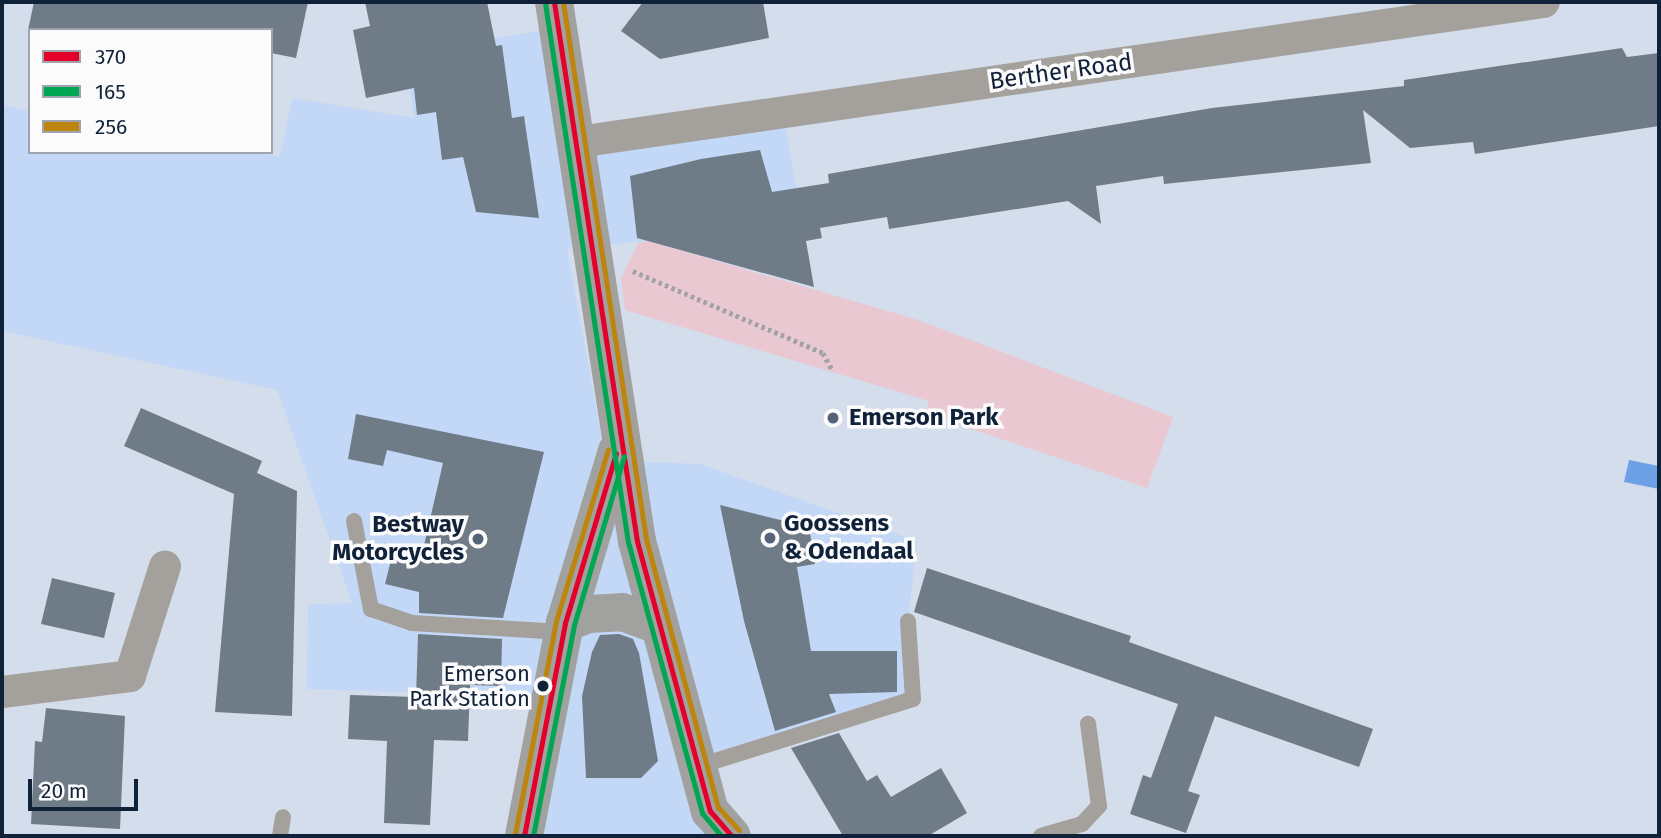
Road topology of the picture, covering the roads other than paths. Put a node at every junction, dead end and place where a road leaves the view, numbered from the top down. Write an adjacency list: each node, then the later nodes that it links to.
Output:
1 (554, 2): 3 (street)
2 (1544, 2): 3 (street, Berther Road)
3 (578, 142): 4 (street)
4 (619, 446): 8 (street); 9 (street)
5 (354, 521): 9 (lane)
6 (165, 566): 10 (street)
7 (908, 621): 12 (lane)
8 (656, 624): 9 (street); 12 (street)
9 (564, 627): 15 (street)
10 (2, 692)
11 (1088, 724): 17 (lane)
12 (696, 767): 14 (street)
13 (283, 817): 16 (lane)
14 (716, 828)
15 (522, 835)
16 (280, 836)
17 (1041, 836)

